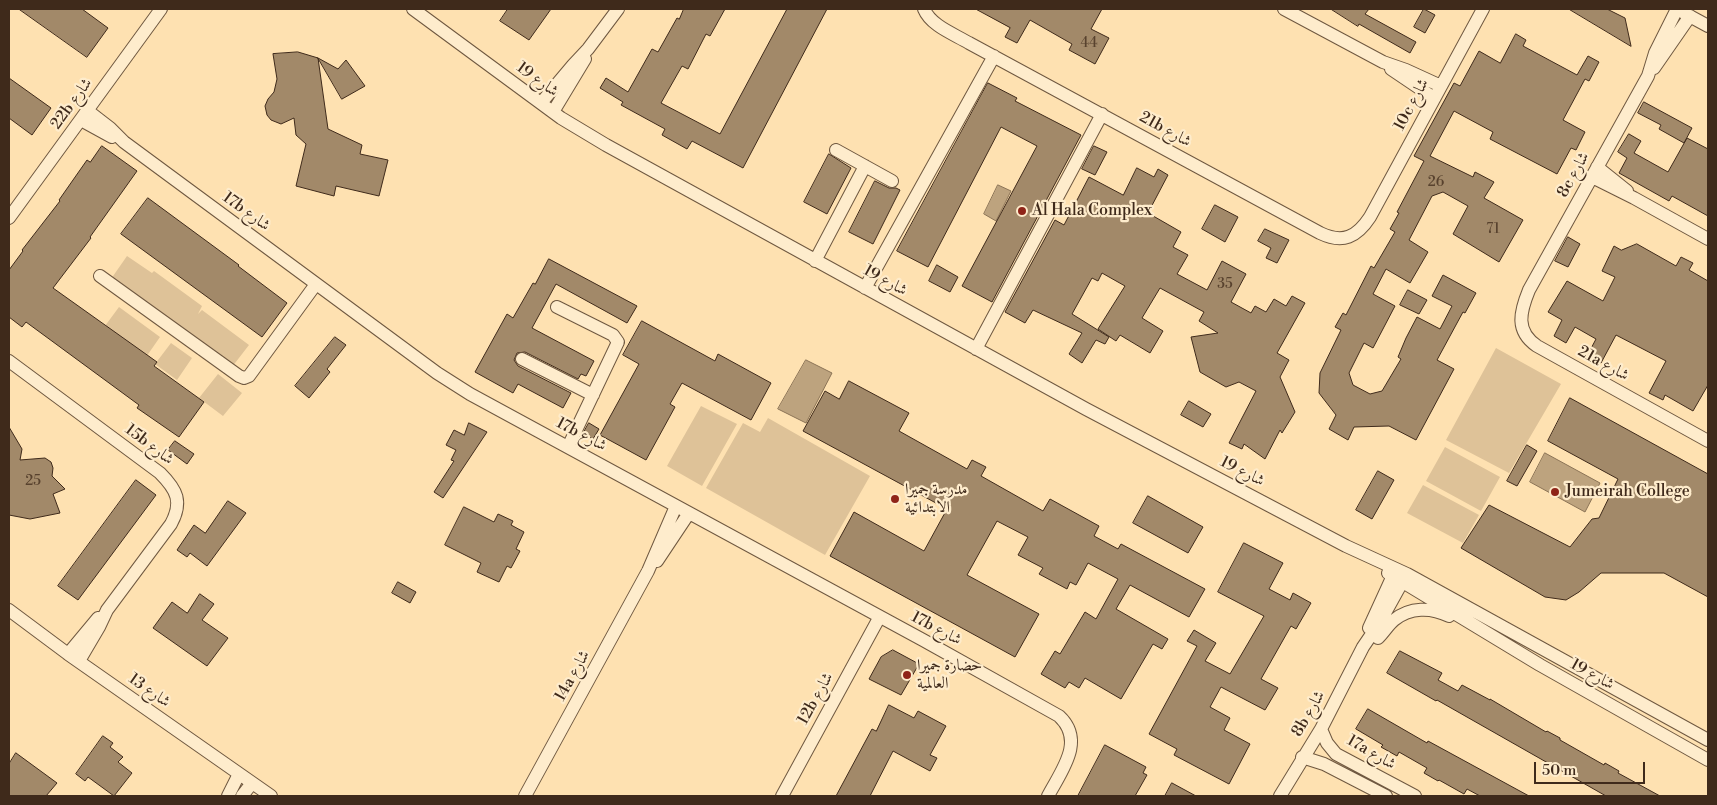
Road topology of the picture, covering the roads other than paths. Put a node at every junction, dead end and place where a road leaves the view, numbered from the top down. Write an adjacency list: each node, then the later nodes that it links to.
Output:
1 (161, 9): 19 (street, 22b شارع)
2 (413, 9): 16 (street, شارع 19)
3 (618, 9): 10 (street)
4 (924, 9): 11 (street, 21b شارع)
5 (1284, 9): 12 (street)
6 (1483, 9): 14 (street, 10c شارع)
7 (1677, 9): 8 (street); 13 (street, 8c شارع)
8 (1690, 16): 9 (street); 13 (street, 8c شارع)
9 (1708, 26)
10 (588, 49): 16 (street); 17 (street)
11 (994, 56): 18 (street, 21b شارع); 30 (street)
12 (1383, 62): 14 (street); 15 (street)
13 (1648, 76): 22 (street, 8c شارع)
14 (1441, 86): 15 (street, 10c شارع)
15 (1434, 98): 24 (street, 10c شارع)
16 (541, 103): 17 (street, شارع 19)
17 (553, 112): 27 (street, شارع 19)
18 (1102, 114): 24 (street, 21b شارع); 33 (street)
19 (84, 116): 25 (street, 22b شارع); 29 (street, 17b شارع)
20 (836, 150): 21 (street)
21 (865, 166): 23 (street); 27 (street)
22 (1594, 172): 26 (street); 31 (street, 8c شارع)
23 (892, 181)
24 (1370, 217)
25 (9, 218)
26 (1708, 239)
27 (815, 261): 30 (street, شارع 19)
28 (100, 276): 29 (street)
29 (316, 284): 38 (street, 17b شارع)
30 (865, 288): 33 (street, شارع 19)
31 (1529, 290): 37 (street, 21a شارع)
32 (557, 307): 36 (street)
33 (976, 349): 42 (street, شارع 19)
34 (522, 359): 36 (street)
35 (9, 361): 47 (street, 15b شارع)
36 (593, 395): 38 (street)
37 (1708, 442)
38 (568, 447): 39 (street, 17b شارع)
39 (676, 506): 40 (street, 17b شارع); 41 (street, 14a شارع)
40 (689, 513): 41 (street, 14a شارع); 44 (street, 17b شارع)
41 (648, 570): 57 (street, 14a شارع)
42 (1400, 575): 45 (street, شارع 19); 46 (street, 8b شارع); 49 (street, شارع 19)
43 (9, 610): 47 (street, شارع 13)
44 (879, 618): 58 (street, 12b شارع); 59 (street, 17b شارع)
45 (1481, 630): 46 (street); 51 (street, شارع 19)
46 (1363, 647): 48 (street, 8b شارع)
47 (74, 658): 52 (street, شارع 13)
48 (1321, 729): 50 (street, 8b شارع); 62 (street, 17a شارع)
49 (1708, 740)
50 (1302, 757): 60 (street, 8b شارع); 61 (street, 17a شارع)
51 (1708, 760)
52 (240, 774): 53 (street, شارع 13); 54 (street)
53 (252, 783): 55 (street); 56 (street, شارع 13)
54 (228, 796)
55 (242, 796)
56 (271, 796)
57 (525, 796)
58 (782, 796)
59 (1048, 796)
60 (1280, 796)
61 (1386, 796)
62 (1415, 796)

